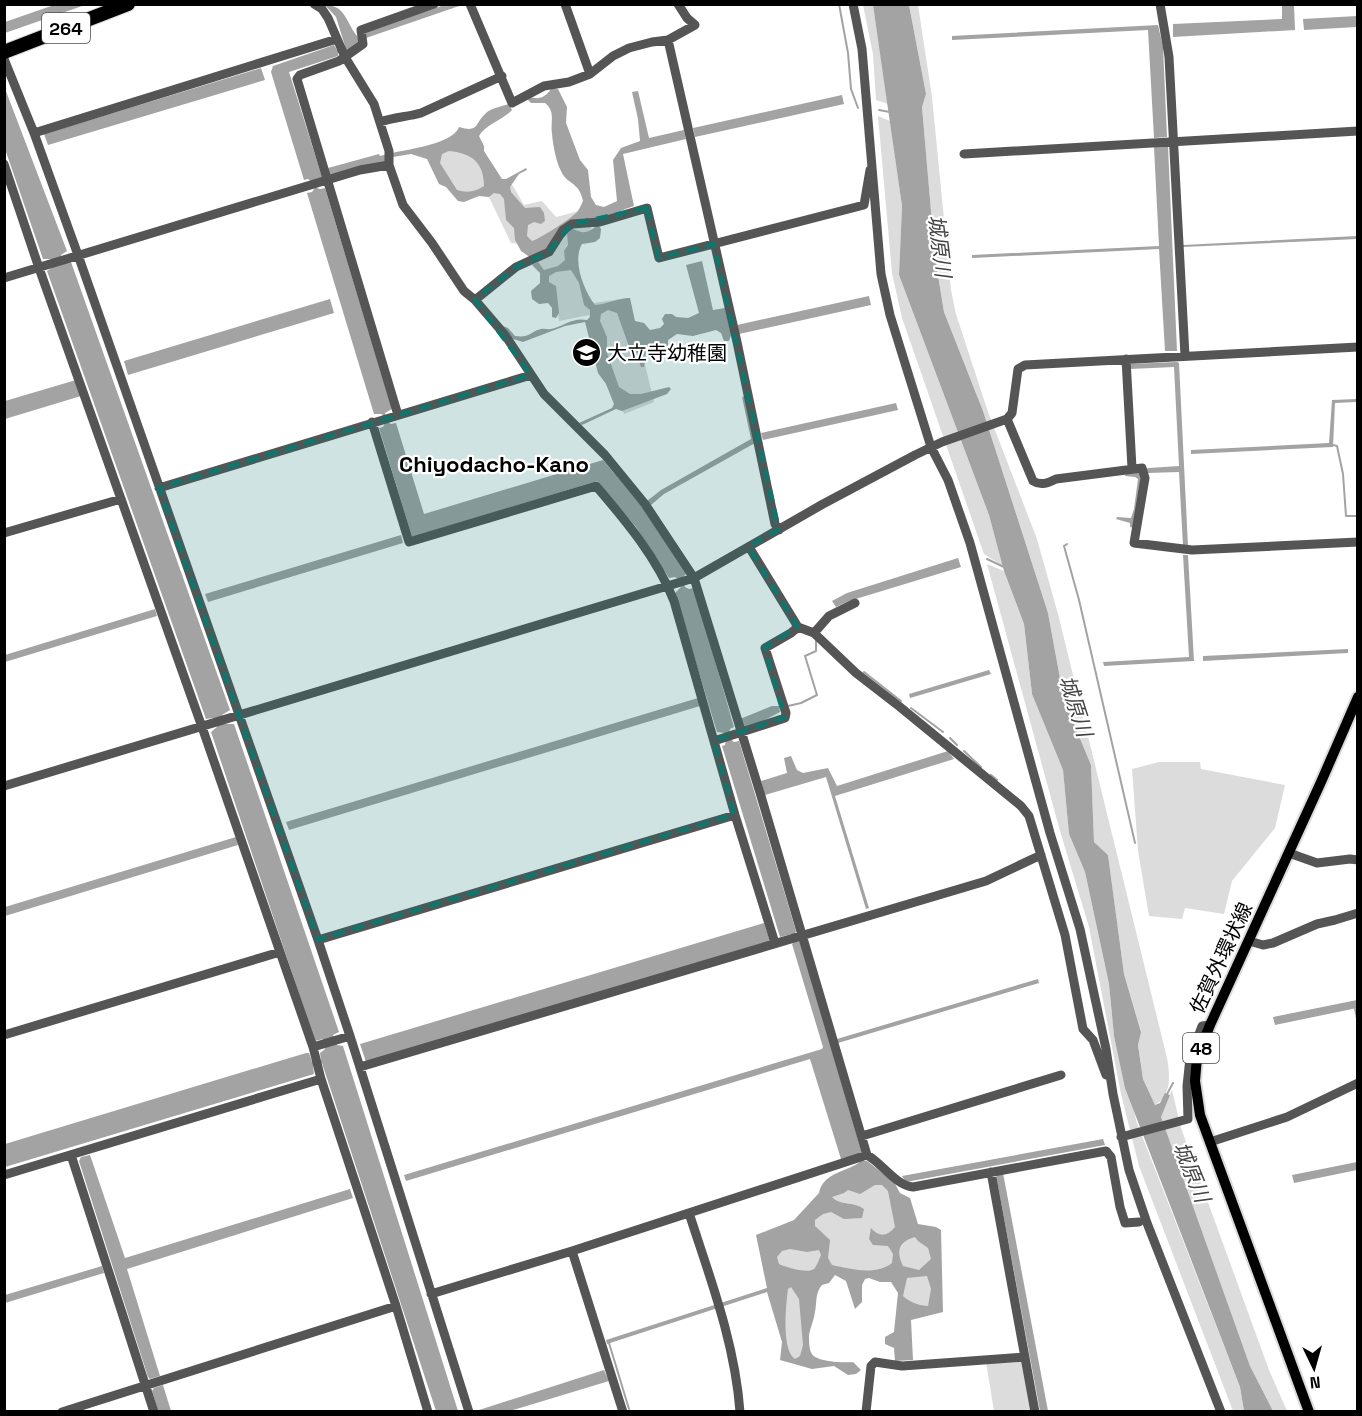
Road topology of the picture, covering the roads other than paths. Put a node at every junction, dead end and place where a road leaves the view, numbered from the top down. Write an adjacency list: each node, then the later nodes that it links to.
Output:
1 (128, 4): 11 (highway, 264)
2 (314, 4): 10 (street)
3 (434, 4): 10 (street)
4 (470, 4): 14 (street)
5 (565, 4): 13 (street)
6 (678, 4): 9 (street)
7 (853, 4): 19 (street)
8 (1160, 4): 18 (street)
9 (668, 40): 13 (street); 24 (street)
10 (341, 49): 15 (street); 17 (street); 23 (street)
11 (4, 52)
12 (4, 59): 17 (street)
13 (590, 74): 14 (street)
14 (502, 76): 15 (street)
15 (380, 122): 21 (street)
16 (1358, 131): 18 (street)
17 (34, 133): 25 (street)
18 (1173, 141): 20 (street); 30 (street)
19 (872, 152): 24 (street); 35 (street)
20 (964, 154)
21 (389, 158): 23 (street); 28 (street)
22 (4, 164): 26 (street)
23 (319, 184): 25 (street); 33 (street)
24 (714, 244): 28 (street); 39 (street)
25 (78, 255): 26 (street); 37 (street)
26 (39, 267): 27 (street); 38 (street)
27 (4, 278)
28 (475, 300): 32 (street)
29 (1358, 347): 30 (street)
30 (1185, 356): 31 (street)
31 (1126, 359): 34 (street); 36 (street)
32 (531, 375): 33 (street); 43 (street)
33 (385, 419): 37 (street); 44 (street)
34 (1004, 420): 35 (street); 36 (street)
35 (931, 447): 39 (street); 72 (street)
36 (1132, 468): 41 (street)
37 (159, 488): 49 (street)
38 (120, 499): 40 (street); 50 (street)
39 (779, 530): 42 (street)
40 (4, 533)
41 (1358, 542)
42 (749, 548): 43 (street); 46 (street)
43 (694, 578): 44 (street); 51 (street)
44 (668, 587): 49 (street); 52 (street)
45 (855, 603): 47 (street)
46 (798, 627): 47 (street); 51 (street)
47 (814, 633): 56 (street)
48 (1356, 703): 55 (main road, 佐賀外環状線 / 48)
49 (240, 715): 50 (street); 60 (street)
50 (202, 727): 53 (street); 63 (street)
51 (732, 736): 52 (street); 59 (street)
52 (714, 741): 54 (street)
53 (4, 786)
54 (735, 814): 60 (street); 62 (street)
55 (1289, 853): 57 (street); 61 (main road, 佐賀外環状線 / 48)
56 (1041, 855): 59 (street); 72 (street)
57 (1358, 860)
58 (1358, 913): 61 (street)
59 (796, 937): 62 (street); 73 (street)
60 (318, 940): 66 (street)
61 (1249, 941): 64 (main road, 佐賀外環状線 / 48)
62 (775, 943): 68 (street)
63 (280, 952): 65 (street); 67 (street)
64 (1210, 1025): 74 (street); 75 (main road, 佐賀外環状線 / 48)
65 (4, 1035)
66 (350, 1036): 67 (street); 68 (street)
67 (318, 1045): 70 (street)
68 (360, 1067): 83 (street)
69 (1061, 1075): 73 (street)
70 (321, 1079): 76 (street); 84 (street)
71 (1358, 1083): 75 (street)
72 (1113, 1094): 74 (street)
73 (862, 1136): 77 (street)
74 (1121, 1137): 86 (street)
75 (1210, 1142): 98 (main road, 佐賀外環状線 / 48)
76 (79, 1153): 79 (street); 87 (street)
77 (867, 1155): 78 (street); 80 (street)
78 (991, 1172): 81 (street); 85 (street)
79 (4, 1175)
80 (689, 1213): 82 (street); 93 (street)
81 (1139, 1222)
82 (572, 1251): 83 (street); 92 (street)
83 (432, 1294): 91 (street)
84 (396, 1306): 87 (street); 90 (street)
85 (1025, 1357): 94 (street); 95 (street)
86 (1208, 1380): 96 (street); 97 (street)
87 (146, 1385): 88 (street); 89 (street)
88 (62, 1412)
89 (154, 1412)
90 (428, 1412)
91 (469, 1412)
92 (623, 1412)
93 (740, 1412)
94 (866, 1412)
95 (1035, 1412)
96 (1214, 1412)
97 (1221, 1412)
98 (1310, 1412)

